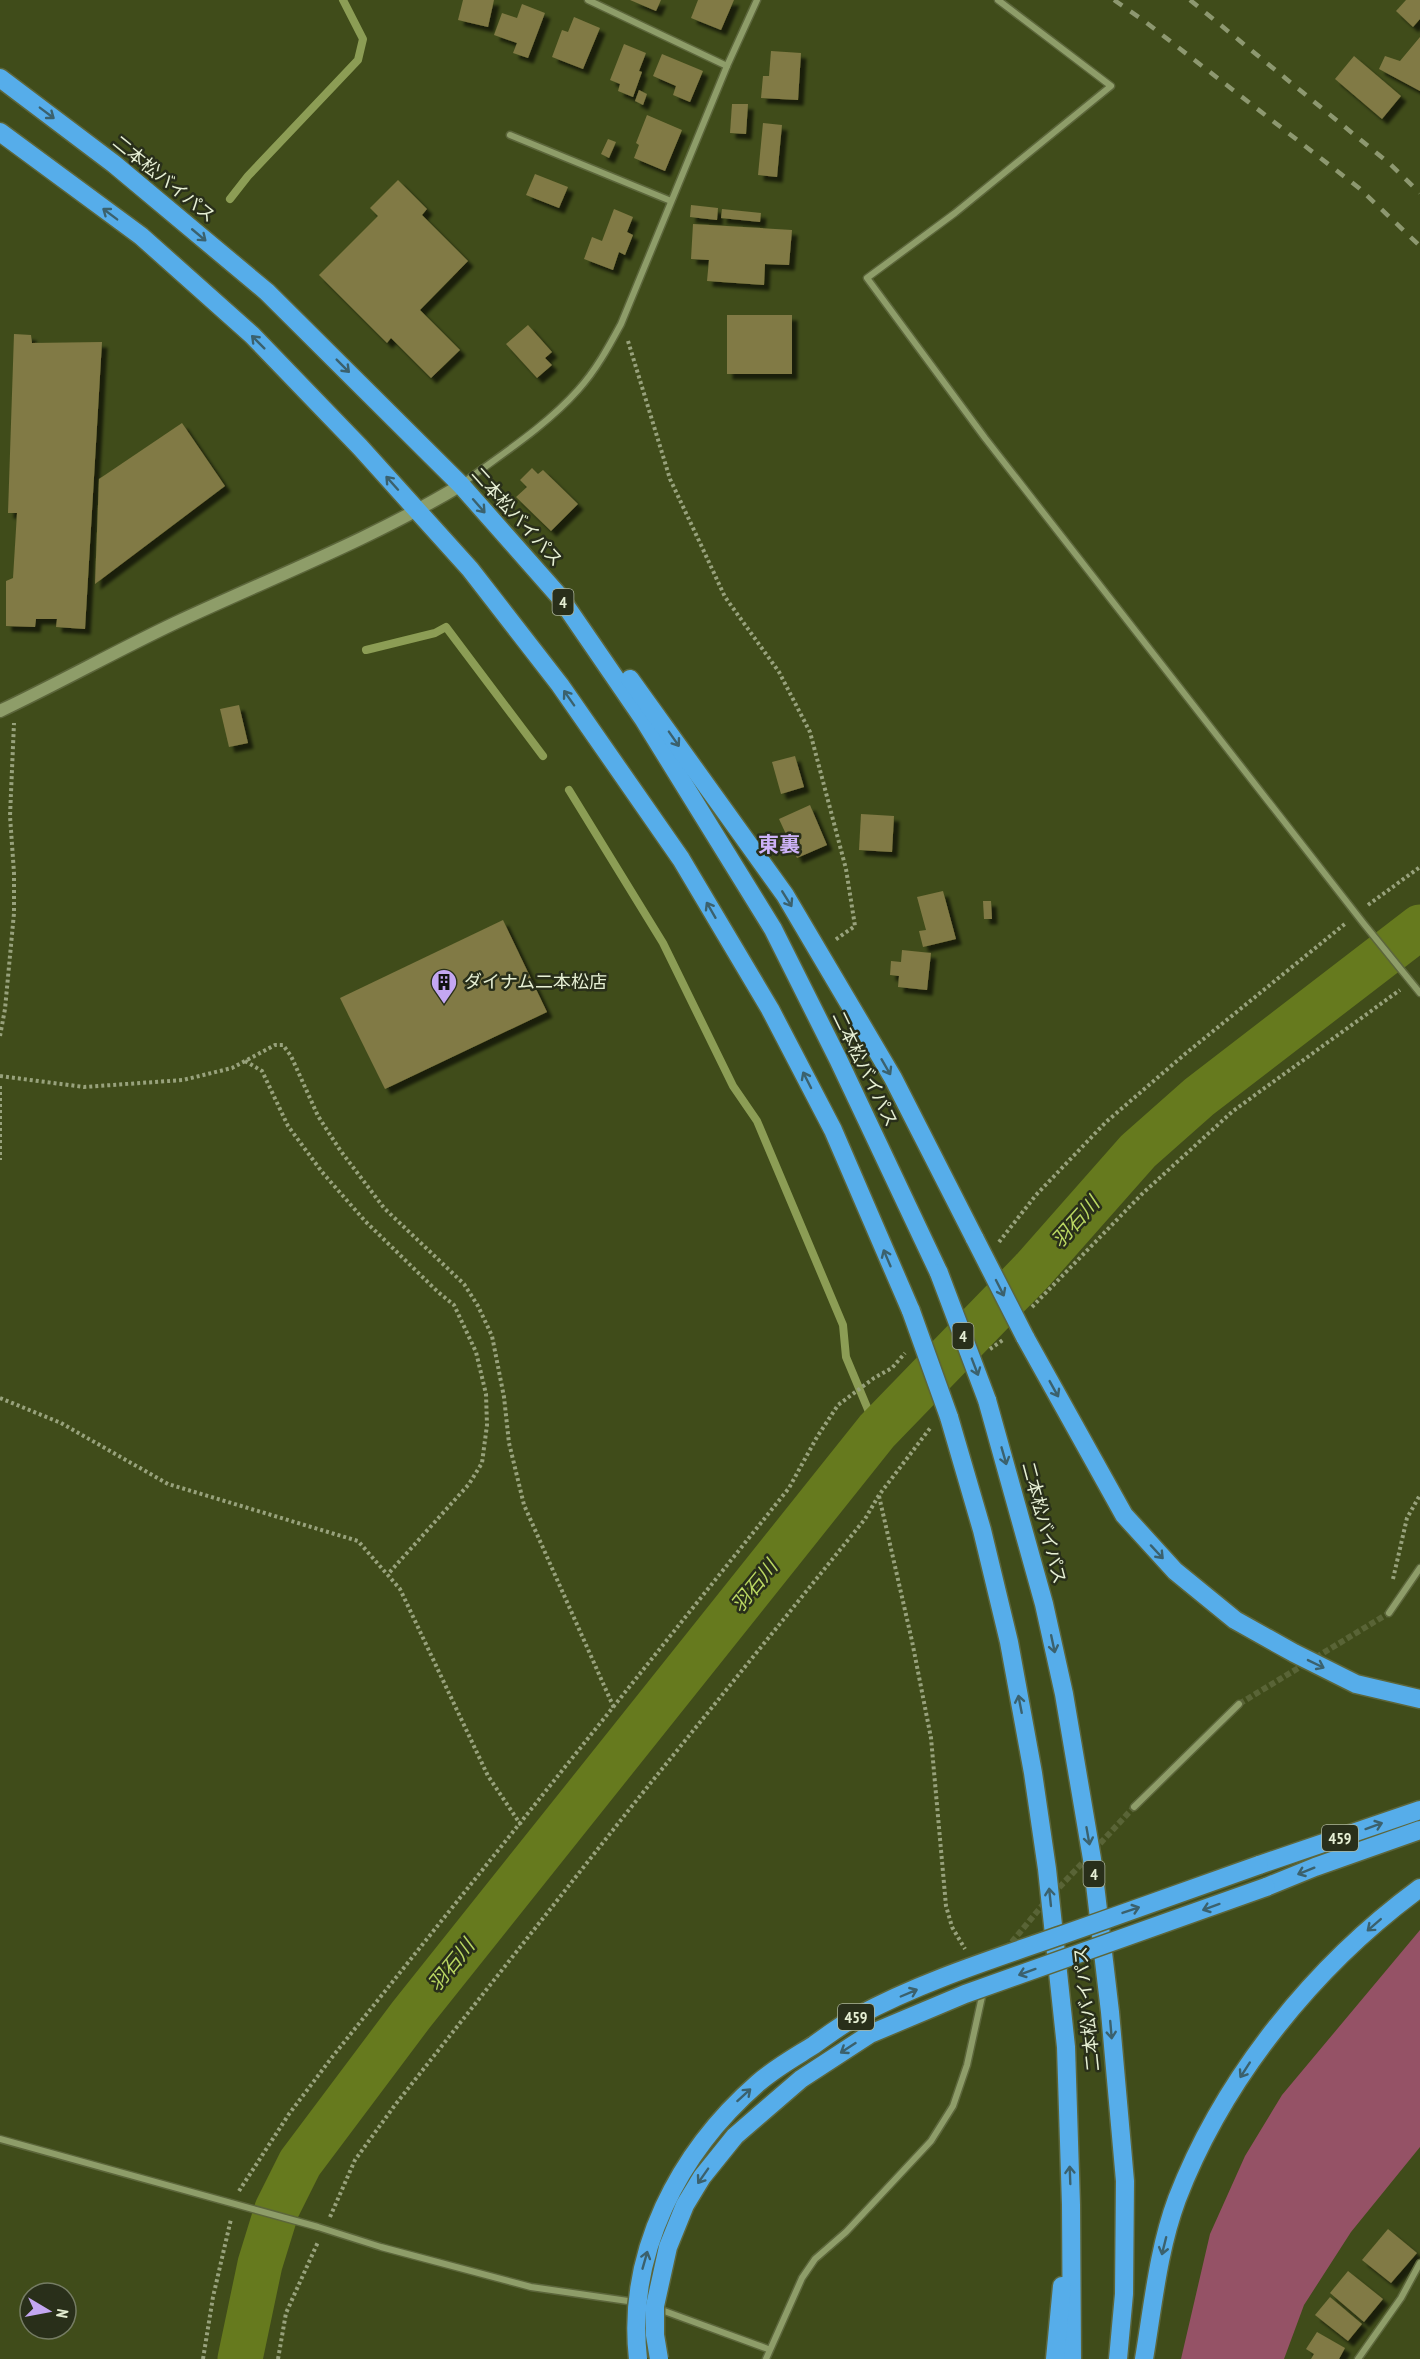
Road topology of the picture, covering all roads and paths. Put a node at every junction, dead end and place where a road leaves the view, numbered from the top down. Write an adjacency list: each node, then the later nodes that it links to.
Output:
1 (588, 0): 4 (street)
2 (757, 0): 4 (street)
3 (998, 0): 16 (street)
4 (728, 66): 8 (street)
5 (0, 78): 10 (highway, 二本松バイパス / 4, one-way to 10)
6 (0, 132): 11 (highway, 二本松バイパス / 4, one-way to 6)
7 (510, 135): 8 (street)
8 (671, 201): 9 (street)
9 (621, 324): 10 (street); 17 (path)
10 (461, 485): 11 (street); 12 (highway, 二本松バイパス / 4, one-way to 12)
11 (418, 511): 13 (street); 31 (highway, 二本松バイパス / 4, one-way to 11, bridge)
12 (559, 596): 17 (highway, one-way to 17); 61 (highway, 二本松バイパス / 4, one-way to 61, bridge)
13 (14, 704): 14 (street); 20 (path)
14 (0, 711)
15 (1420, 867): 16 (path)
16 (1356, 914): 18 (street); 25 (path)
17 (819, 952): 27 (highway, one-way to 27, bridge)
18 (1409, 980): 19 (street); 26 (path)
19 (1420, 993)
20 (0, 1036)
21 (245, 1061): 22 (path); 35 (path); 40 (path)
22 (0, 1076)
23 (0, 1086): 24 (path)
24 (0, 1160)
25 (992, 1250)
26 (1029, 1312)
27 (1017, 1336): 29 (path); 38 (highway, one-way to 38)
28 (908, 1349): 40 (path)
29 (984, 1357)
30 (0, 1398): 35 (path)
31 (942, 1419): 32 (path); 49 (highway, 二本松バイパス / 4, one-way to 31)
32 (879, 1495): 46 (path); 51 (path)
33 (1420, 1495): 36 (path)
34 (1420, 1568): 36 (street)
35 (387, 1574): 43 (path)
36 (1395, 1605): 37 (street)
37 (1389, 1613)
38 (1420, 1699)
39 (1239, 1704): 41 (street)
40 (614, 1708): 43 (path)
41 (1134, 1807)
42 (1420, 1810): 56 (highway, 459, one-way to 42, bridge)
43 (520, 1825): 50 (path)
44 (1420, 1830): 57 (highway, one-way to 57, bridge)
45 (1420, 1888): 62 (highway, one-way to 62)
46 (966, 1953)
47 (983, 1991): 53 (street)
48 (0, 2139): 50 (street)
49 (1071, 2205): 59 (highway); 60 (highway, 二本松バイパス / 4)
50 (237, 2206): 51 (street); 54 (path)
51 (322, 2228): 53 (street); 55 (path)
52 (1420, 2263): 63 (street)
53 (768, 2349): 58 (street)
54 (203, 2359)
55 (278, 2359)
56 (638, 2359)
57 (659, 2359)
58 (766, 2359)
59 (1055, 2359)
60 (1071, 2359)
61 (1118, 2359)
62 (1144, 2359)
63 (1359, 2359)

